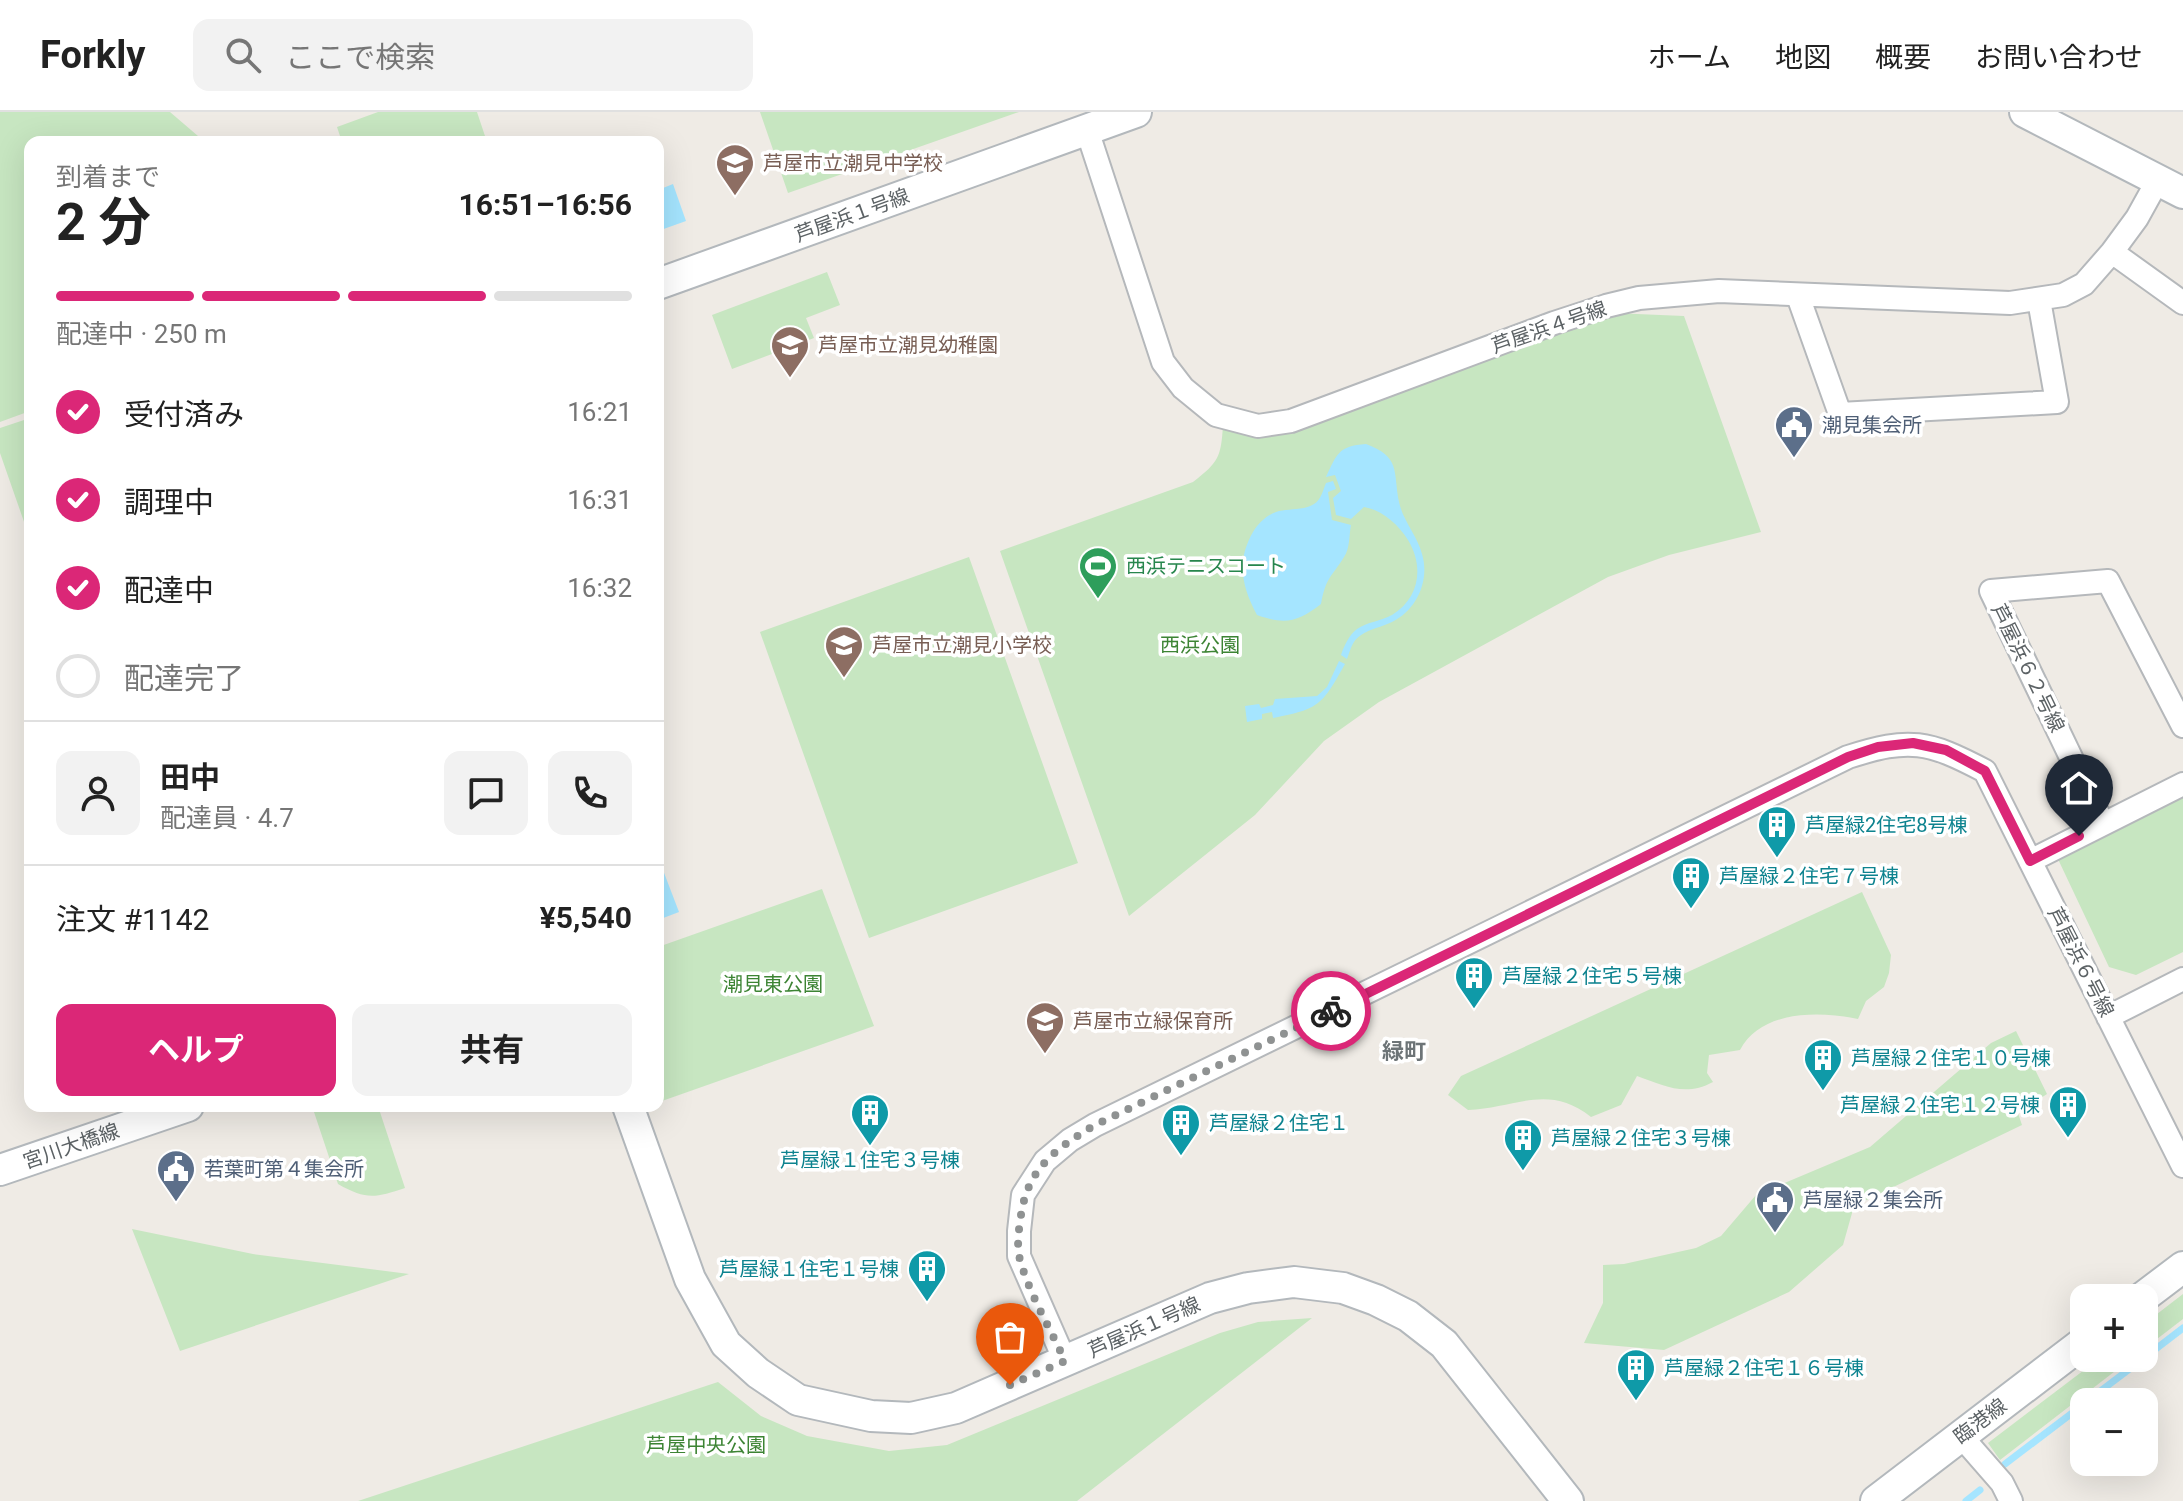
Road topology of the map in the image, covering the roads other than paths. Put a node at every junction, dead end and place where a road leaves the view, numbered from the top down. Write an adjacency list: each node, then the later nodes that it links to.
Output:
1 (1136, 112): 3 (street, 芦屋浜１号線)
2 (2025, 112): 4 (street)
3 (1087, 130): 6 (street, 芦屋浜１号線); 7 (street, 芦屋浜４号線)
4 (2170, 187): 5 (street, 芦屋浜４号線)
5 (2112, 252): 8 (street, 芦屋浜４号線); 9 (street)
6 (664, 282)
7 (1798, 296): 8 (street, 芦屋浜４号線); 8 (street)
8 (2039, 300)
9 (2183, 303)
10 (2183, 726): 12 (street, 芦屋浜６２号線)
11 (2183, 784): 12 (street)
12 (2103, 824): 13 (street)
13 (2030, 861): 15 (street, 芦屋浜６号線); 23 (street, 芦屋浜６号線)
14 (2183, 979): 15 (street)
15 (2108, 1017): 18 (street, 芦屋浜６号線)
16 (170, 1112): 19 (street, 宮川大橋線)
17 (630, 1112): 23 (street, 芦屋浜１号線)
18 (2180, 1152)
19 (0, 1170)
20 (2183, 1267): 21 (street)
21 (2158, 1286)
22 (2070, 1353): 24 (street, 臨港線)
23 (1065, 1361): 25 (street, 芦屋浜１号線)
24 (1961, 1436): 26 (street, 臨港線); 27 (street)
25 (1568, 1501)
26 (1876, 1501)
27 (2011, 1501)

